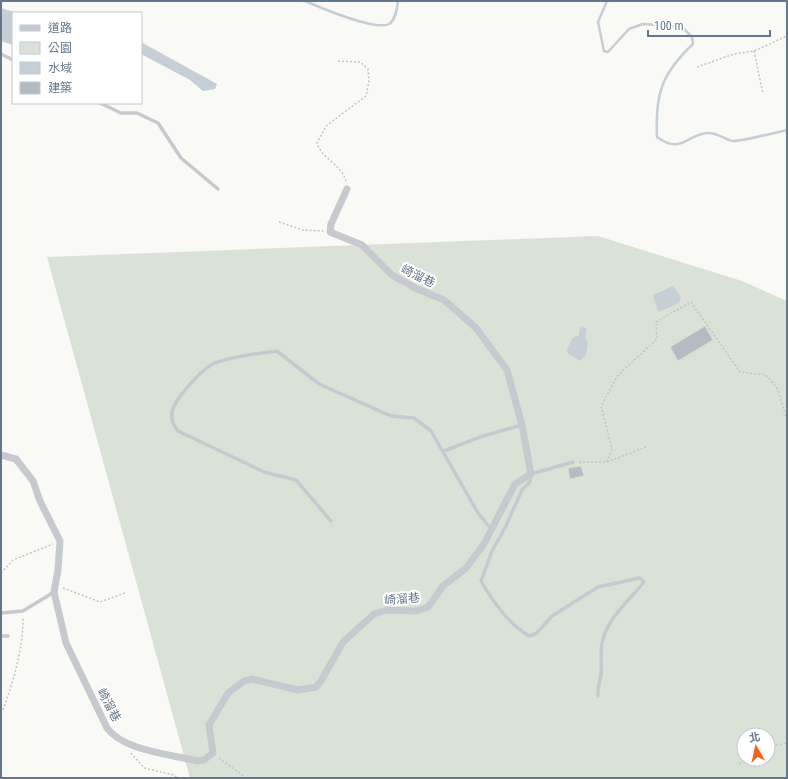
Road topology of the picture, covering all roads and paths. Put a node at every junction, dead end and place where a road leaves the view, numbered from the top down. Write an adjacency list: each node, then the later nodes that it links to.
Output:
1 (787, 36): 2 (path)
2 (754, 50): 6 (path); 7 (path)
3 (1, 54): 4 (lane)
4 (12, 60)
5 (338, 61): 10 (path)
6 (697, 67)
7 (763, 94)
8 (102, 104): 9 (lane)
9 (218, 189)
10 (347, 189): 12 (street)
11 (278, 222): 12 (path)
12 (330, 232): 14 (street, 崎溜巷)
13 (787, 419): 19 (path)
14 (522, 425): 16 (lane); 20 (street, 崎溜巷)
15 (646, 447): 19 (path)
16 (444, 451): 21 (lane); 22 (lane)
17 (1, 455): 23 (street)
18 (573, 462): 19 (path); 20 (lane)
19 (607, 462)
20 (530, 474): 22 (street, 崎溜巷); 32 (lane)
21 (331, 521)
22 (492, 530): 37 (street, 崎溜巷)
23 (60, 541): 24 (path); 25 (street, 崎溜巷)
24 (1, 573)
25 (56, 584): 26 (street, 崎溜巷); 27 (path)
26 (54, 592): 28 (lane); 35 (street, 崎溜巷)
27 (125, 593)
28 (23, 611): 29 (lane); 33 (path)
29 (1, 613)
30 (1, 636): 31 (lane)
31 (8, 636)
32 (598, 696)
33 (3, 710)
34 (787, 743): 36 (path)
35 (127, 744): 37 (street, 崎溜巷); 38 (path)
36 (776, 745)
37 (213, 753): 39 (path)
38 (177, 778)
39 (246, 778)

